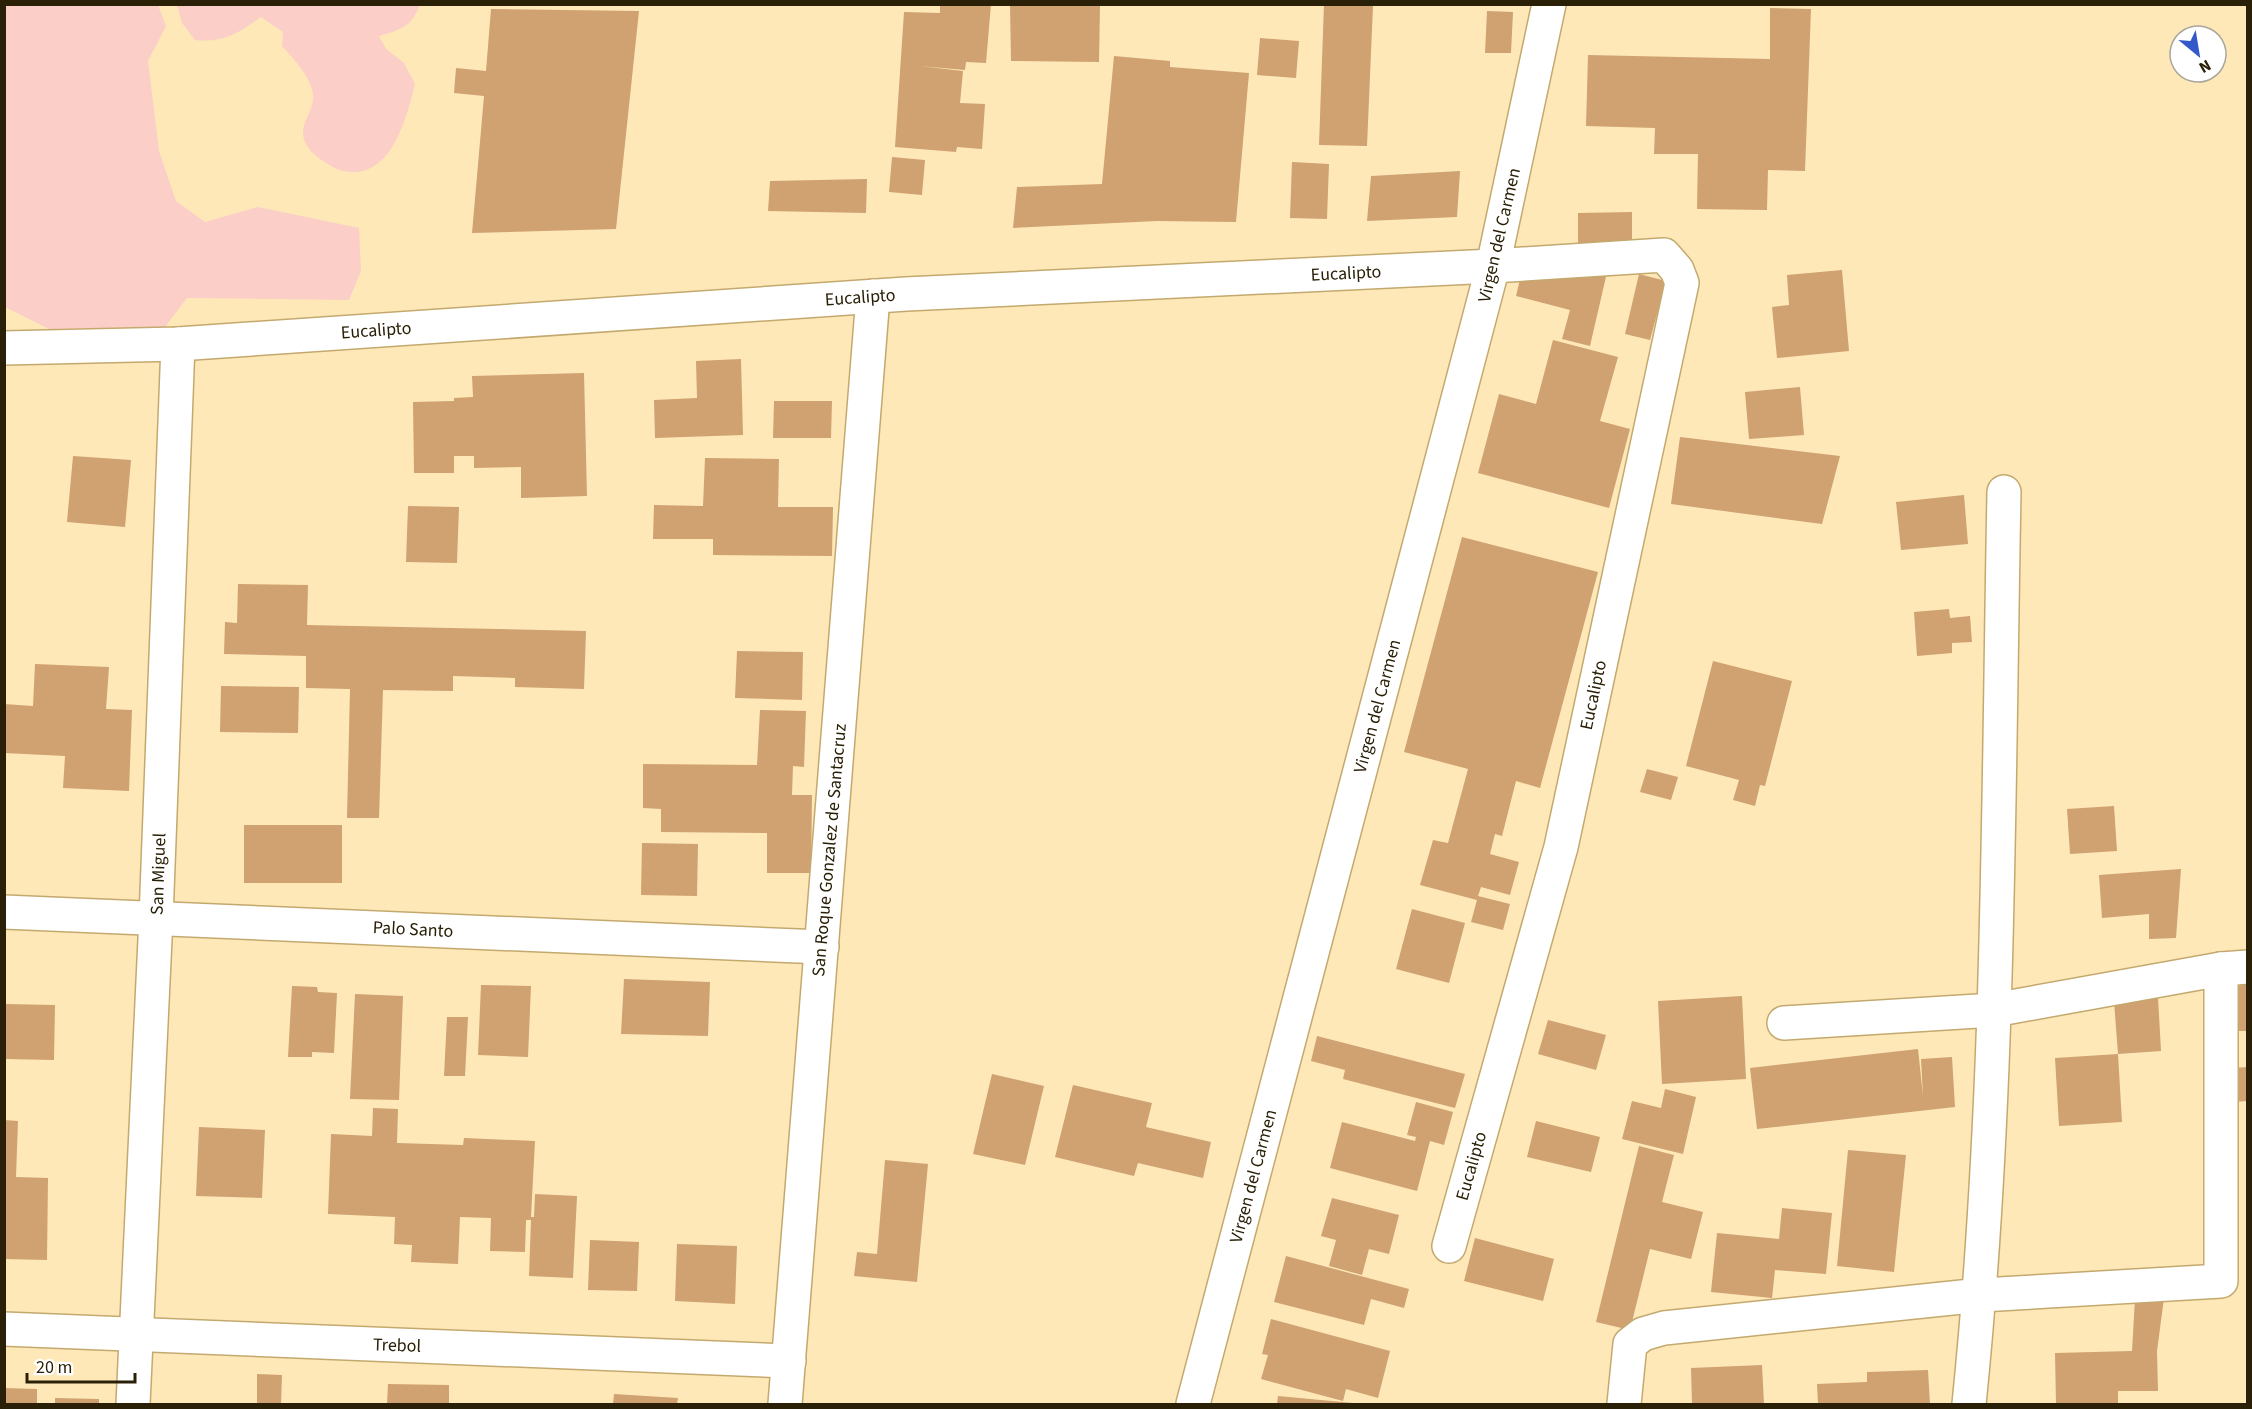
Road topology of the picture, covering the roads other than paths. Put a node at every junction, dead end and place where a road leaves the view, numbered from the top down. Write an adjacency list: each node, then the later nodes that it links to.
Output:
1 (1549, 4): 2 (street, Virgen del Carmen)
2 (1493, 266): 3 (street, Eucalipto); 13 (street, Eucalipto); 20 (street, Virgen del Carmen)
3 (873, 296): 4 (street, Eucalipto); 9 (street, San Roque Gonzalez de Santacruz)
4 (178, 344): 5 (street, Eucalipto); 8 (street, San Miguel)
5 (4, 348)
6 (2004, 492): 11 (street)
7 (4, 912): 8 (street, Palo Santo)
8 (156, 918): 9 (street, Palo Santo); 16 (street, San Miguel)
9 (822, 947): 17 (street, San Roque Gonzalez de Santacruz)
10 (2234, 968): 11 (street); 14 (street)
11 (1994, 1010): 12 (street); 14 (street)
12 (1784, 1023)
13 (1449, 1246)
14 (1981, 1294): 21 (street); 22 (street)
15 (4, 1329): 16 (street, Trebol)
16 (136, 1335): 17 (street, Trebol); 18 (street, San Miguel)
17 (789, 1360): 19 (street, San Roque Gonzalez de Santacruz)
18 (134, 1404)
19 (785, 1404)
20 (1193, 1404)
21 (1624, 1404)
22 (1969, 1404)

